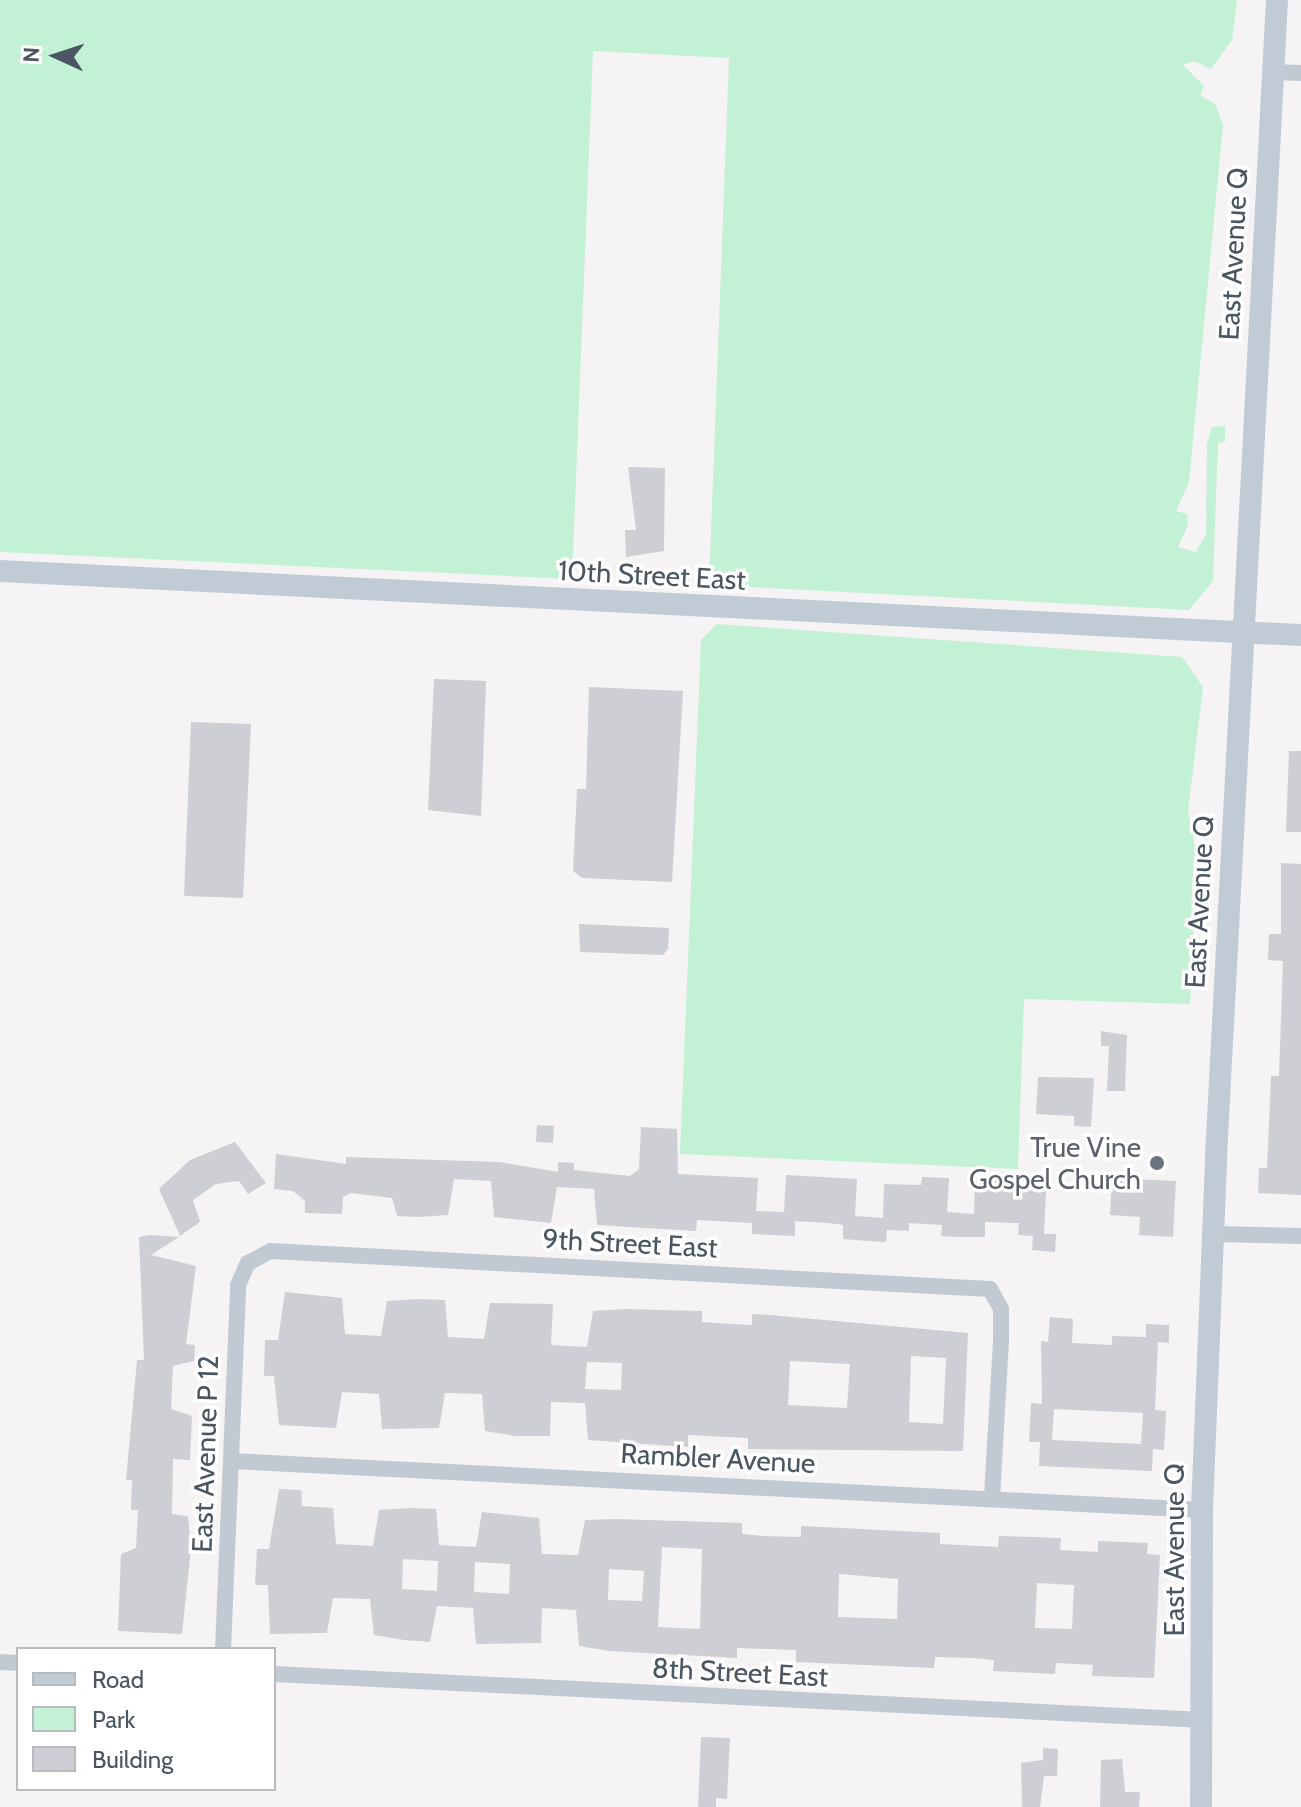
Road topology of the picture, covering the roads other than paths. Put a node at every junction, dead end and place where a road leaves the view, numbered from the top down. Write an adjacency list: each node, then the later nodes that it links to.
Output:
1 (1277, 0): 2 (main road, East Avenue Q)
2 (1273, 72): 3 (street); 5 (main road, East Avenue Q)
3 (1301, 73)
4 (0, 571): 5 (main road, 10th Street East)
5 (1242, 633): 6 (main road, 10th Street East); 7 (main road, East Avenue Q)
6 (1301, 635)
7 (1213, 1234): 8 (street); 12 (main road, East Avenue Q)
8 (1301, 1236)
9 (248, 1263): 10 (street, East Avenue P 12); 11 (street, 9th Street East)
10 (231, 1461): 11 (street, Rambler Avenue); 13 (street, East Avenue P 12)
11 (992, 1498): 12 (street, Rambler Avenue)
12 (1202, 1510): 15 (main road, East Avenue Q)
13 (223, 1647)
14 (276, 1674): 15 (street, 8th Street East)
15 (1204, 1720): 16 (main road, East Avenue Q)
16 (1201, 1807)

